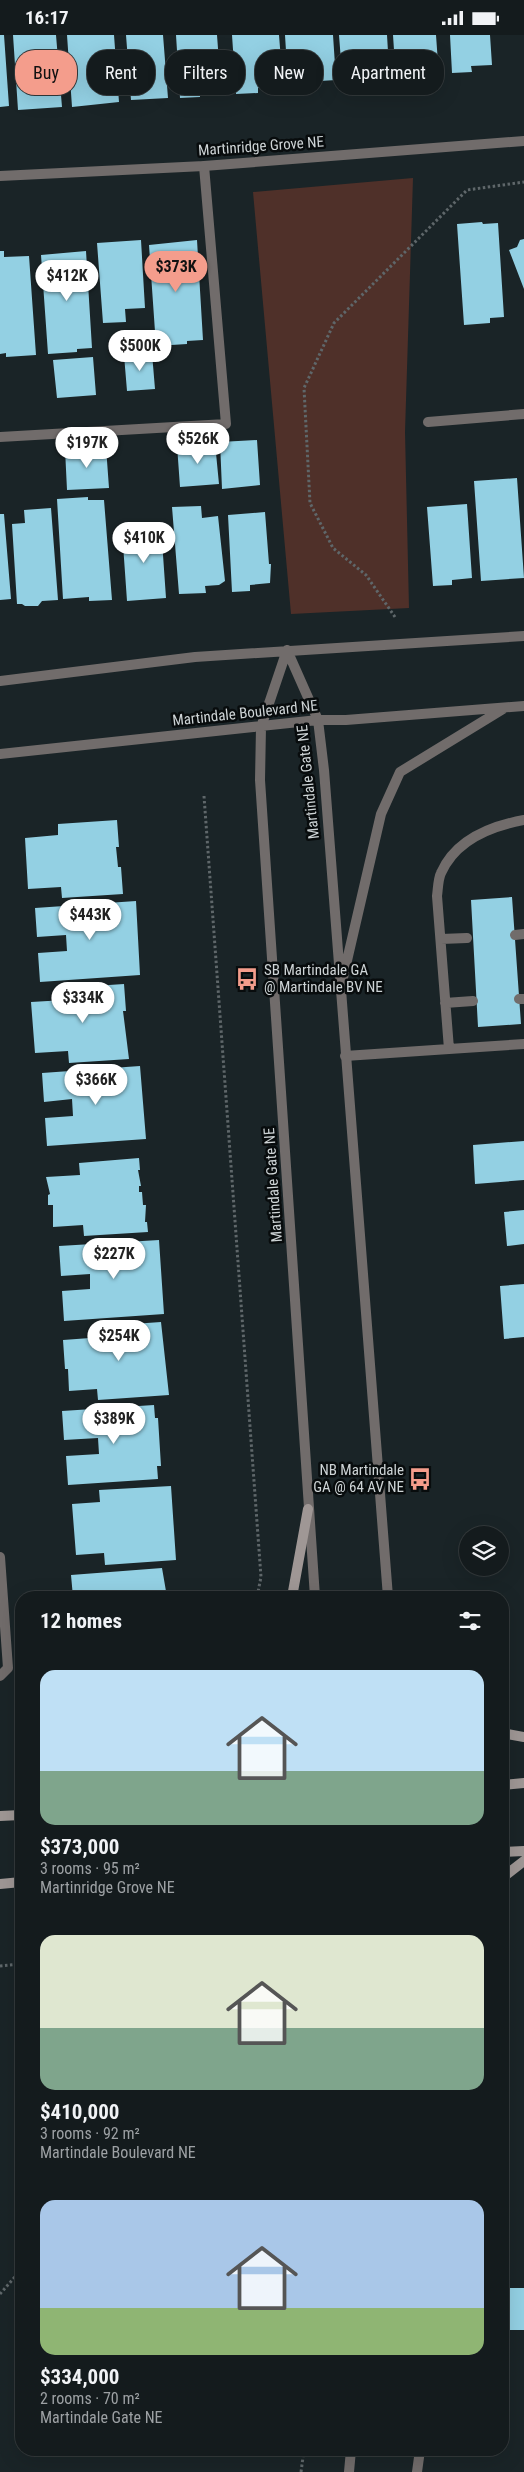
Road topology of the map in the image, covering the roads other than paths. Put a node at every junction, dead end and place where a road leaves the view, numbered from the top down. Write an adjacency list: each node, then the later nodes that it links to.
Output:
1 (524, 141): 2 (street, Martinridge Grove NE)
2 (204, 166): 3 (street, Martinridge Grove NE); 6 (street)
3 (0, 177)
4 (524, 414): 5 (street)
5 (428, 422)
6 (0, 437)
7 (524, 636): 8 (street)
8 (287, 651): 9 (street); 12 (street, Martindale Gate NE); 13 (street, Martindale Gate NE)
9 (0, 681)
10 (524, 706): 11 (street, Martindale Boulevard NE)
11 (506, 707): 12 (street, Martindale Boulevard NE); 18 (street)
12 (318, 720): 13 (street, Martindale Boulevard NE); 18 (street, Martindale Gate NE)
13 (261, 727): 14 (street, Martindale Boulevard NE); 24 (street, Martindale Gate NE)
14 (0, 754)
15 (524, 819): 17 (street)
16 (467, 938): 17 (street)
17 (441, 939): 20 (street)
18 (340, 993): 23 (street, Martindale Gate NE)
19 (473, 1001): 20 (street)
20 (446, 1003): 22 (street)
21 (524, 1044): 22 (street)
22 (449, 1049): 23 (street)
23 (345, 1056): 28 (street, Martindale Gate NE)
24 (308, 1509): 26 (main road); 27 (street, Martindale Gate NE)
25 (0, 1557): 29 (street)
26 (293, 1591)
27 (315, 1591)
28 (388, 1591)
29 (0, 1676)
30 (509, 1734): 31 (main road)
31 (524, 1737)
32 (524, 1783): 33 (main road)
33 (509, 1784)
34 (15, 1815): 35 (main road)
35 (0, 1816)
36 (524, 1851): 37 (main road)
37 (509, 1852)
38 (524, 1861): 39 (main road)
39 (509, 1873)
40 (15, 1883): 41 (main road)
41 (0, 1884)
42 (350, 2456): 44 (street)
43 (419, 2456): 45 (street)
44 (349, 2472)
45 (417, 2472)

